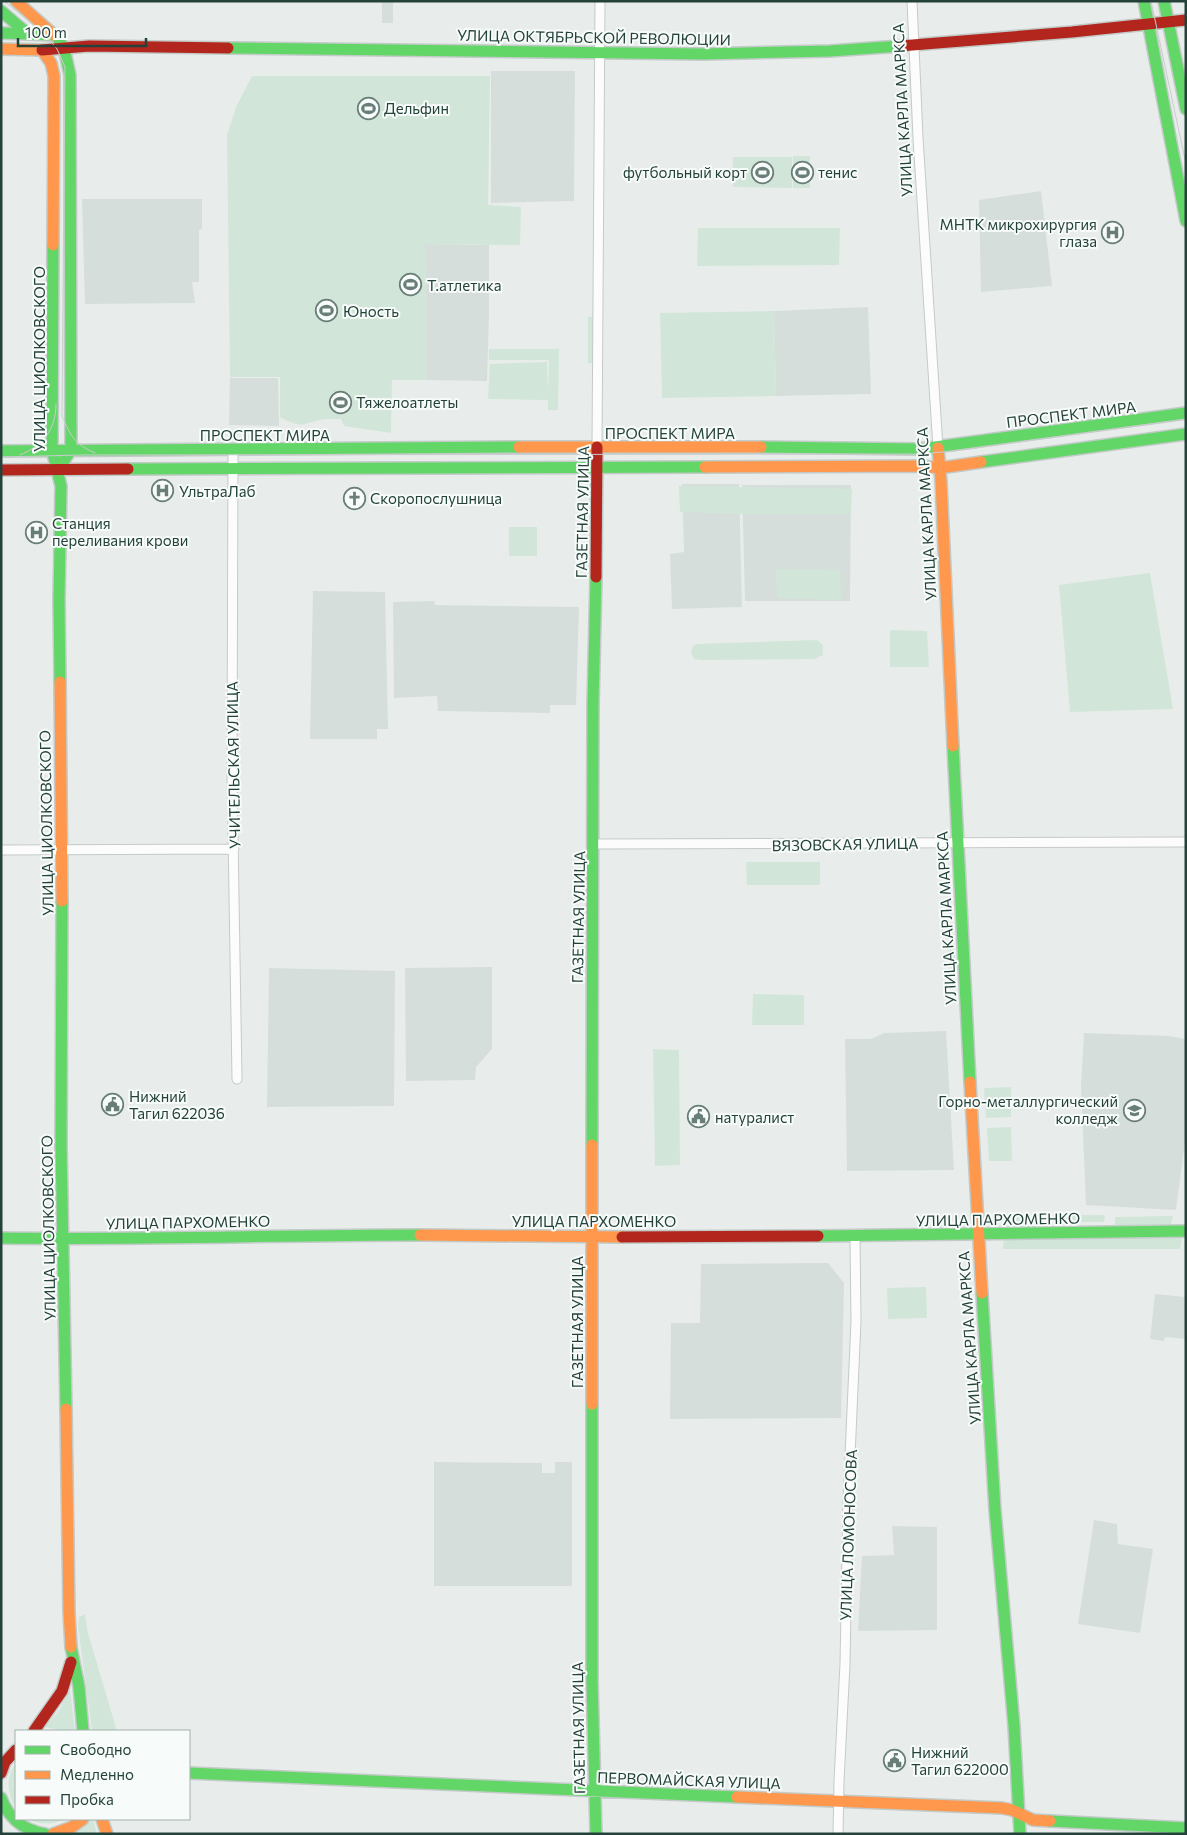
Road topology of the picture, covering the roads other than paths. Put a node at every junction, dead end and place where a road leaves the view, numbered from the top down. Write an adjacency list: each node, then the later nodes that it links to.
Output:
1 (16, 1): 12 (main road, УЛИЦА ЦИОЛКОВСКОГО)
2 (600, 1): 17 (street, ГАЗЕТНАЯ УЛИЦА)
3 (912, 1): 13 (street, УЛИЦА КАРЛА МАРКСА)
4 (1144, 1): 9 (main road)
5 (1164, 1): 8 (main road)
6 (1, 11): 11 (main road, УЛИЦА ЦИОЛКОВСКОГО)
7 (1186, 20): 8 (main road, УЛИЦА ОКТЯБРЬСКОЙ РЕВОЛЮЦИИ)
8 (1168, 22): 9 (main road, УЛИЦА ОКТЯБРЬСКОЙ РЕВОЛЮЦИИ); 18 (main road)
9 (1148, 24): 13 (main road, УЛИЦА ОКТЯБРЬСКОЙ РЕВОЛЮЦИИ); 19 (main road)
10 (1, 33): 11 (main road)
11 (28, 34): 12 (main road); 16 (street, УЛИЦА ЦИОЛКОВСКОГО)
12 (54, 36): 14 (main road, УЛИЦА ЦИОЛКОВСКОГО)
13 (915, 45): 17 (main road, УЛИЦА ОКТЯБРЬСКОЙ РЕВОЛЮЦИИ); 23 (street, УЛИЦА КАРЛА МАРКСА)
14 (64, 48): 16 (main road, УЛИЦА ОКТЯБРЬСКОЙ РЕВОЛЮЦИИ); 17 (main road, УЛИЦА ОКТЯБРЬСКОЙ РЕВОЛЮЦИИ); 25 (main road, УЛИЦА ЦИОЛКОВСКОГО)
15 (1, 50): 16 (main road, УЛИЦА ОКТЯБРЬСКОЙ РЕВОЛЮЦИИ)
16 (42, 50): 24 (main road, УЛИЦА ЦИОЛКОВСКОГО)
17 (600, 53): 22 (street, ГАЗЕТНАЯ УЛИЦА)
18 (1186, 109)
19 (1186, 221)
20 (1186, 413): 23 (main road, ПРОСПЕКТ МИРА)
21 (1186, 434): 30 (main road)
22 (597, 447): 23 (main road, ПРОСПЕКТ МИРА); 26 (main road, ПРОСПЕКТ МИРА); 29 (main road, ГАЗЕТНАЯ УЛИЦА)
23 (938, 448): 30 (main road, УЛИЦА КАРЛА МАРКСА)
24 (52, 450): 25 (main road, ПРОСПЕКТ МИРА); 27 (main road, ПРОСПЕКТ МИРА); 32 (main road, УЛИЦА ЦИОЛКОВСКОГО)
25 (71, 450): 26 (main road, ПРОСПЕКТ МИРА); 32 (main road)
26 (234, 450): 28 (street, УЧИТЕЛЬСКАЯ УЛИЦА)
27 (1, 451)
28 (233, 468): 29 (main road); 32 (main road); 36 (street, УЧИТЕЛЬСКАЯ УЛИЦА)
29 (597, 468): 30 (main road); 34 (main road, ГАЗЕТНАЯ УЛИЦА)
30 (940, 468): 35 (main road, УЛИЦА КАРЛА МАРКСА)
31 (1, 470): 32 (main road)
32 (58, 470): 38 (main road, УЛИЦА ЦИОЛКОВСКОГО)
33 (1186, 842): 35 (street, ВЯЗОВСКАЯ УЛИЦА)
34 (594, 844): 35 (street, ВЯЗОВСКАЯ УЛИЦА); 43 (main road, ГАЗЕТНАЯ УЛИЦА)
35 (957, 844): 41 (main road, УЛИЦА КАРЛА МАРКСА)
36 (234, 849): 38 (street); 39 (street, УЧИТЕЛЬСКАЯ УЛИЦА)
37 (1, 850): 38 (street)
38 (62, 850): 45 (main road, УЛИЦА ЦИОЛКОВСКОГО)
39 (237, 1079)
40 (1186, 1231): 41 (main road, УЛИЦА ПАРХОМЕНКО)
41 (978, 1234): 42 (main road, УЛИЦА ПАРХОМЕНКО); 56 (main road, УЛИЦА КАРЛА МАРКСА)
42 (855, 1236): 43 (main road, УЛИЦА ПАРХОМЕНКО); 55 (street, УЛИЦА ЛОМОНОСОВА)
43 (592, 1237): 45 (main road, УЛИЦА ПАРХОМЕНКО); 53 (main road, ГАЗЕТНАЯ УЛИЦА)
44 (1, 1238): 45 (main road, УЛИЦА ПАРХОМЕНКО)
45 (62, 1238): 46 (main road, УЛИЦА ЦИОЛКОВСКОГО)
46 (72, 1657): 47 (main road, УЛИЦА ЦИОЛКОВСКОГО); 48 (main road, УЛИЦА ЦИОЛКОВСКОГО)
47 (35, 1730)
48 (83, 1730)
49 (15, 1751): 50 (main road); 51 (main road)
50 (1, 1760)
51 (1, 1773)
52 (190, 1773): 53 (main road, ПЕРВОМАЙСКАЯ УЛИЦА)
53 (594, 1791): 55 (main road, ПЕРВОМАЙСКАЯ УЛИЦА); 65 (main road, ГАЗЕТНАЯ УЛИЦА)
54 (1, 1798): 60 (main road)
55 (838, 1801): 56 (main road, ПЕРВОМАЙСКАЯ УЛИЦА); 66 (street, УЛИЦА ЛОМОНОСОВА)
56 (1018, 1813): 61 (main road, ПЕРВОМАЙСКАЯ УЛИЦА); 67 (main road, УЛИЦА КАРЛА МАРКСА)
57 (1, 1818): 60 (main road)
58 (82, 1820): 63 (main road)
59 (102, 1820): 64 (main road)
60 (16, 1823): 62 (main road)
61 (1186, 1828)
62 (39, 1833)
63 (53, 1834)
64 (107, 1834)
65 (596, 1834)
66 (838, 1834)
67 (1020, 1834)

